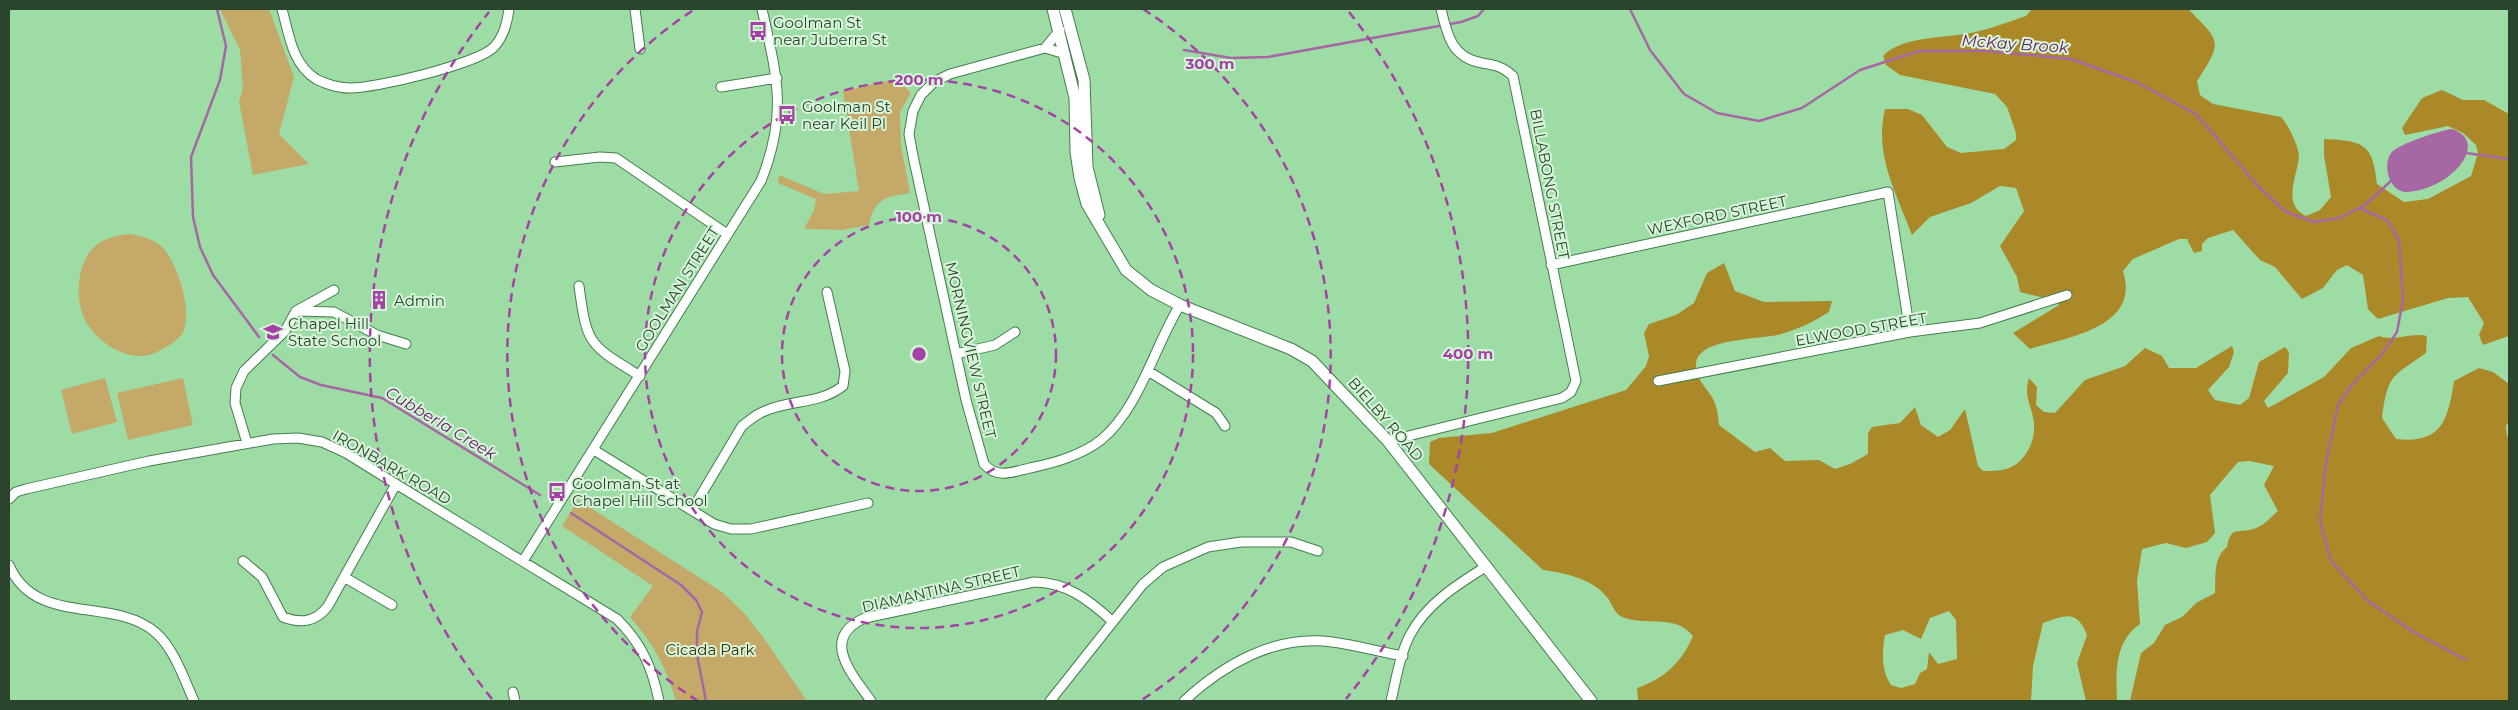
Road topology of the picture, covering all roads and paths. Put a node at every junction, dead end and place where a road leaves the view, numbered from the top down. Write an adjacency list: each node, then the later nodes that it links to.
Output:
1 (282, 9): 2 (street)
2 (509, 9)
3 (635, 9): 10 (street)
4 (762, 9): 12 (street, GOOLMAN STREET)
5 (1053, 9): 8 (street, BIELBY ROAD)
6 (1065, 9): 15 (street, BIELBY ROAD)
7 (1441, 9): 17 (street, BILLABONG STREET)
8 (1060, 30): 9 (street); 11 (street, BIELBY ROAD)
9 (1044, 48): 11 (street); 27 (street, MORNINGVIEW STREET)
10 (640, 50)
11 (1065, 54): 15 (street, BIELBY ROAD)
12 (777, 78): 13 (street); 16 (street, GOOLMAN STREET)
13 (721, 87)
14 (555, 162): 16 (street)
15 (1103, 229): 22 (street, BIELBY ROAD)
16 (728, 234): 29 (street, GOOLMAN STREET)
17 (1552, 265): 25 (street, WEXFORD STREET); 32 (street, BILLABONG STREET)
18 (579, 286): 29 (street)
19 (334, 290): 23 (street)
20 (827, 292): 38 (street)
21 (2067, 295): 25 (street, ELWOOD STREET)
22 (1180, 305): 28 (street, MORNINGVIEW STREET); 32 (street, BIELBY ROAD)
23 (296, 311): 26 (street); 33 (street)
24 (1015, 332): 27 (street)
25 (1910, 332): 30 (street, ELWOOD STREET)
26 (406, 344)
27 (956, 354): 28 (street, MORNINGVIEW STREET)
28 (1148, 371): 31 (street)
29 (640, 376): 34 (street, GOOLMAN STREET)
30 (1658, 381)
31 (1224, 426)
32 (1388, 441): 43 (street, BIELBY ROAD)
33 (247, 443): 35 (street, IRONBARK ROAD); 36 (street, IRONBARK ROAD)
34 (594, 450): 38 (street); 41 (street, GOOLMAN STREET)
35 (396, 484): 41 (street, IRONBARK ROAD); 44 (street)
36 (9, 499)
37 (868, 504): 38 (street)
38 (692, 510)
39 (1318, 551): 46 (street)
40 (243, 561): 44 (street)
41 (524, 562): 49 (street, IRONBARK ROAD)
42 (9, 565): 48 (street)
43 (1487, 566): 47 (street); 54 (street, BIELBY ROAD)
44 (344, 577): 45 (street)
45 (392, 605)
46 (1112, 621): 50 (street, DIAMANTINA STREET); 51 (street)
47 (1403, 656): 52 (street); 53 (street)
48 (194, 701)
49 (659, 701)
50 (871, 701)
51 (1050, 701)
52 (1184, 701)
53 (1390, 701)
54 (1592, 701)

